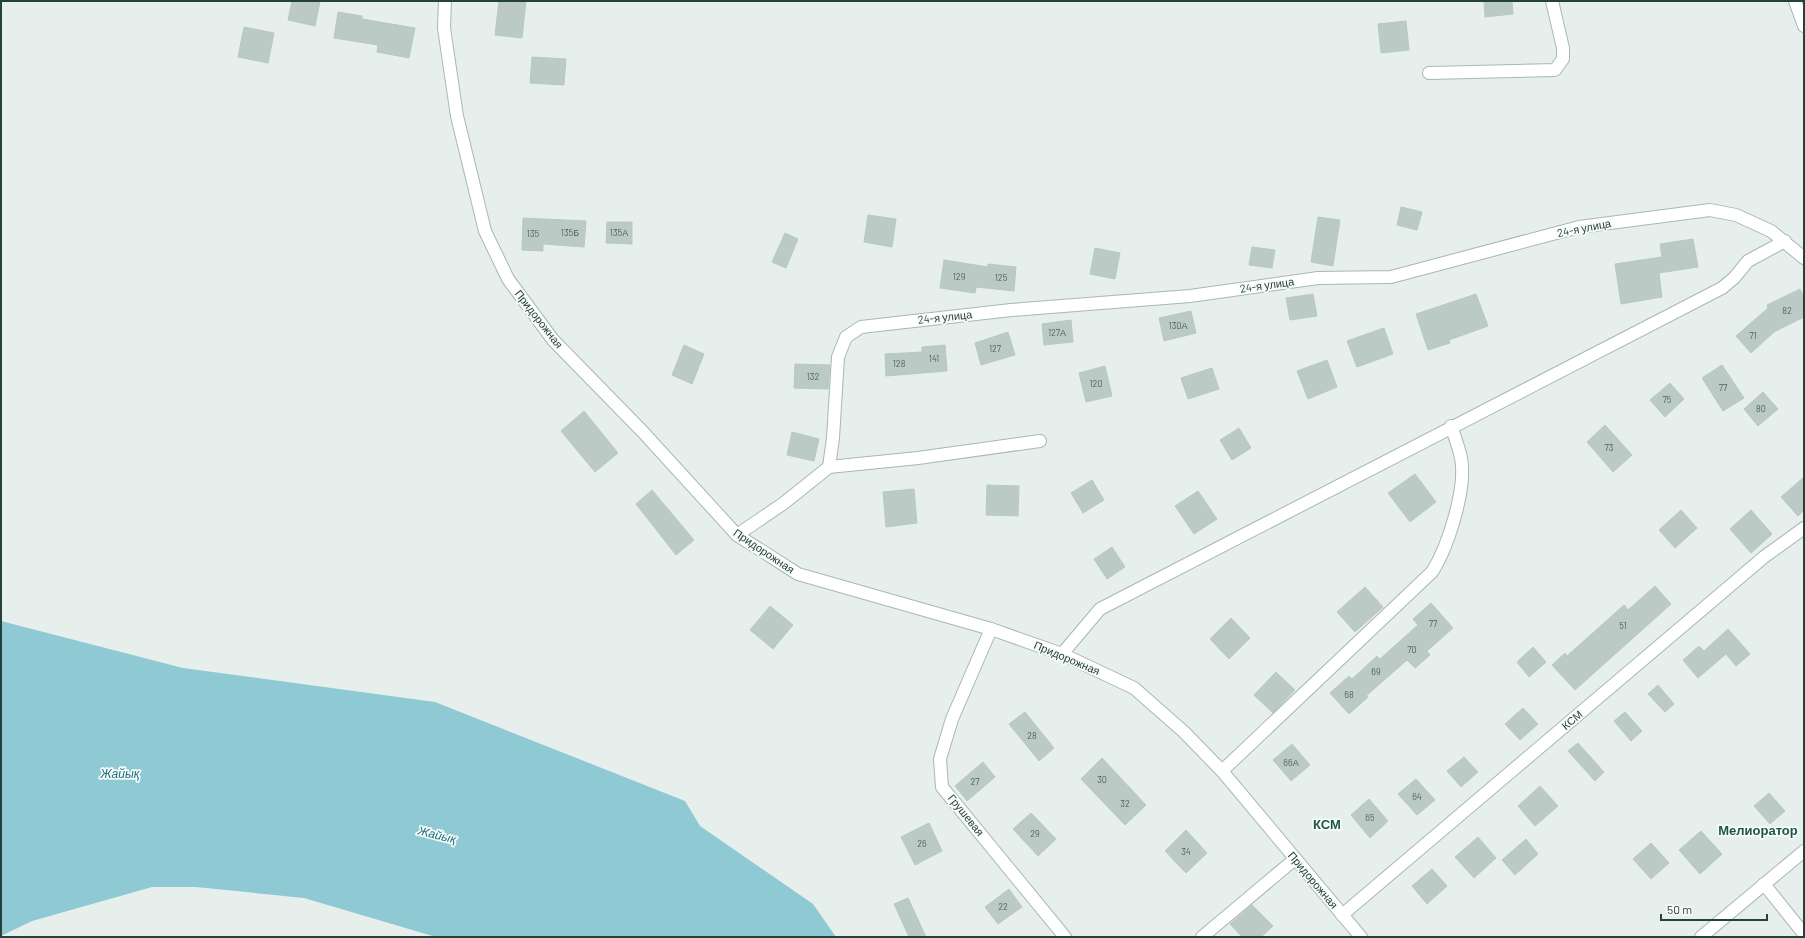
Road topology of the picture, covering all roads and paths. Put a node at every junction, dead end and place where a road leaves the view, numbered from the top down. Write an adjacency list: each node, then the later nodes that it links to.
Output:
1 (445, 1): 12 (street, Придорожная)
2 (1552, 1): 5 (street)
3 (1795, 1): 4 (street)
4 (1804, 26)
5 (1429, 73)
6 (1785, 241): 7 (street, 24-я улица); 8 (street); 10 (street, 24-я улица)
7 (1804, 258)
8 (1451, 426): 14 (street); 15 (street)
9 (1040, 441): 10 (street)
10 (829, 467): 12 (street)
11 (1804, 528): 19 (street, КСМ)
12 (737, 535): 13 (street, Придорожная)
13 (991, 629): 14 (street, Придорожная); 21 (street, Грушевая)
14 (1062, 654): 15 (street, Придорожная)
15 (1222, 771): 17 (street, Придорожная)
16 (1804, 851): 18 (street)
17 (1295, 859): 19 (street, Придорожная); 22 (street)
18 (1764, 884): 20 (street); 24 (street)
19 (1342, 915): 23 (street, Придорожная)
20 (1804, 934)
21 (1065, 937)
22 (1202, 937)
23 (1361, 937)
24 (1702, 937)

